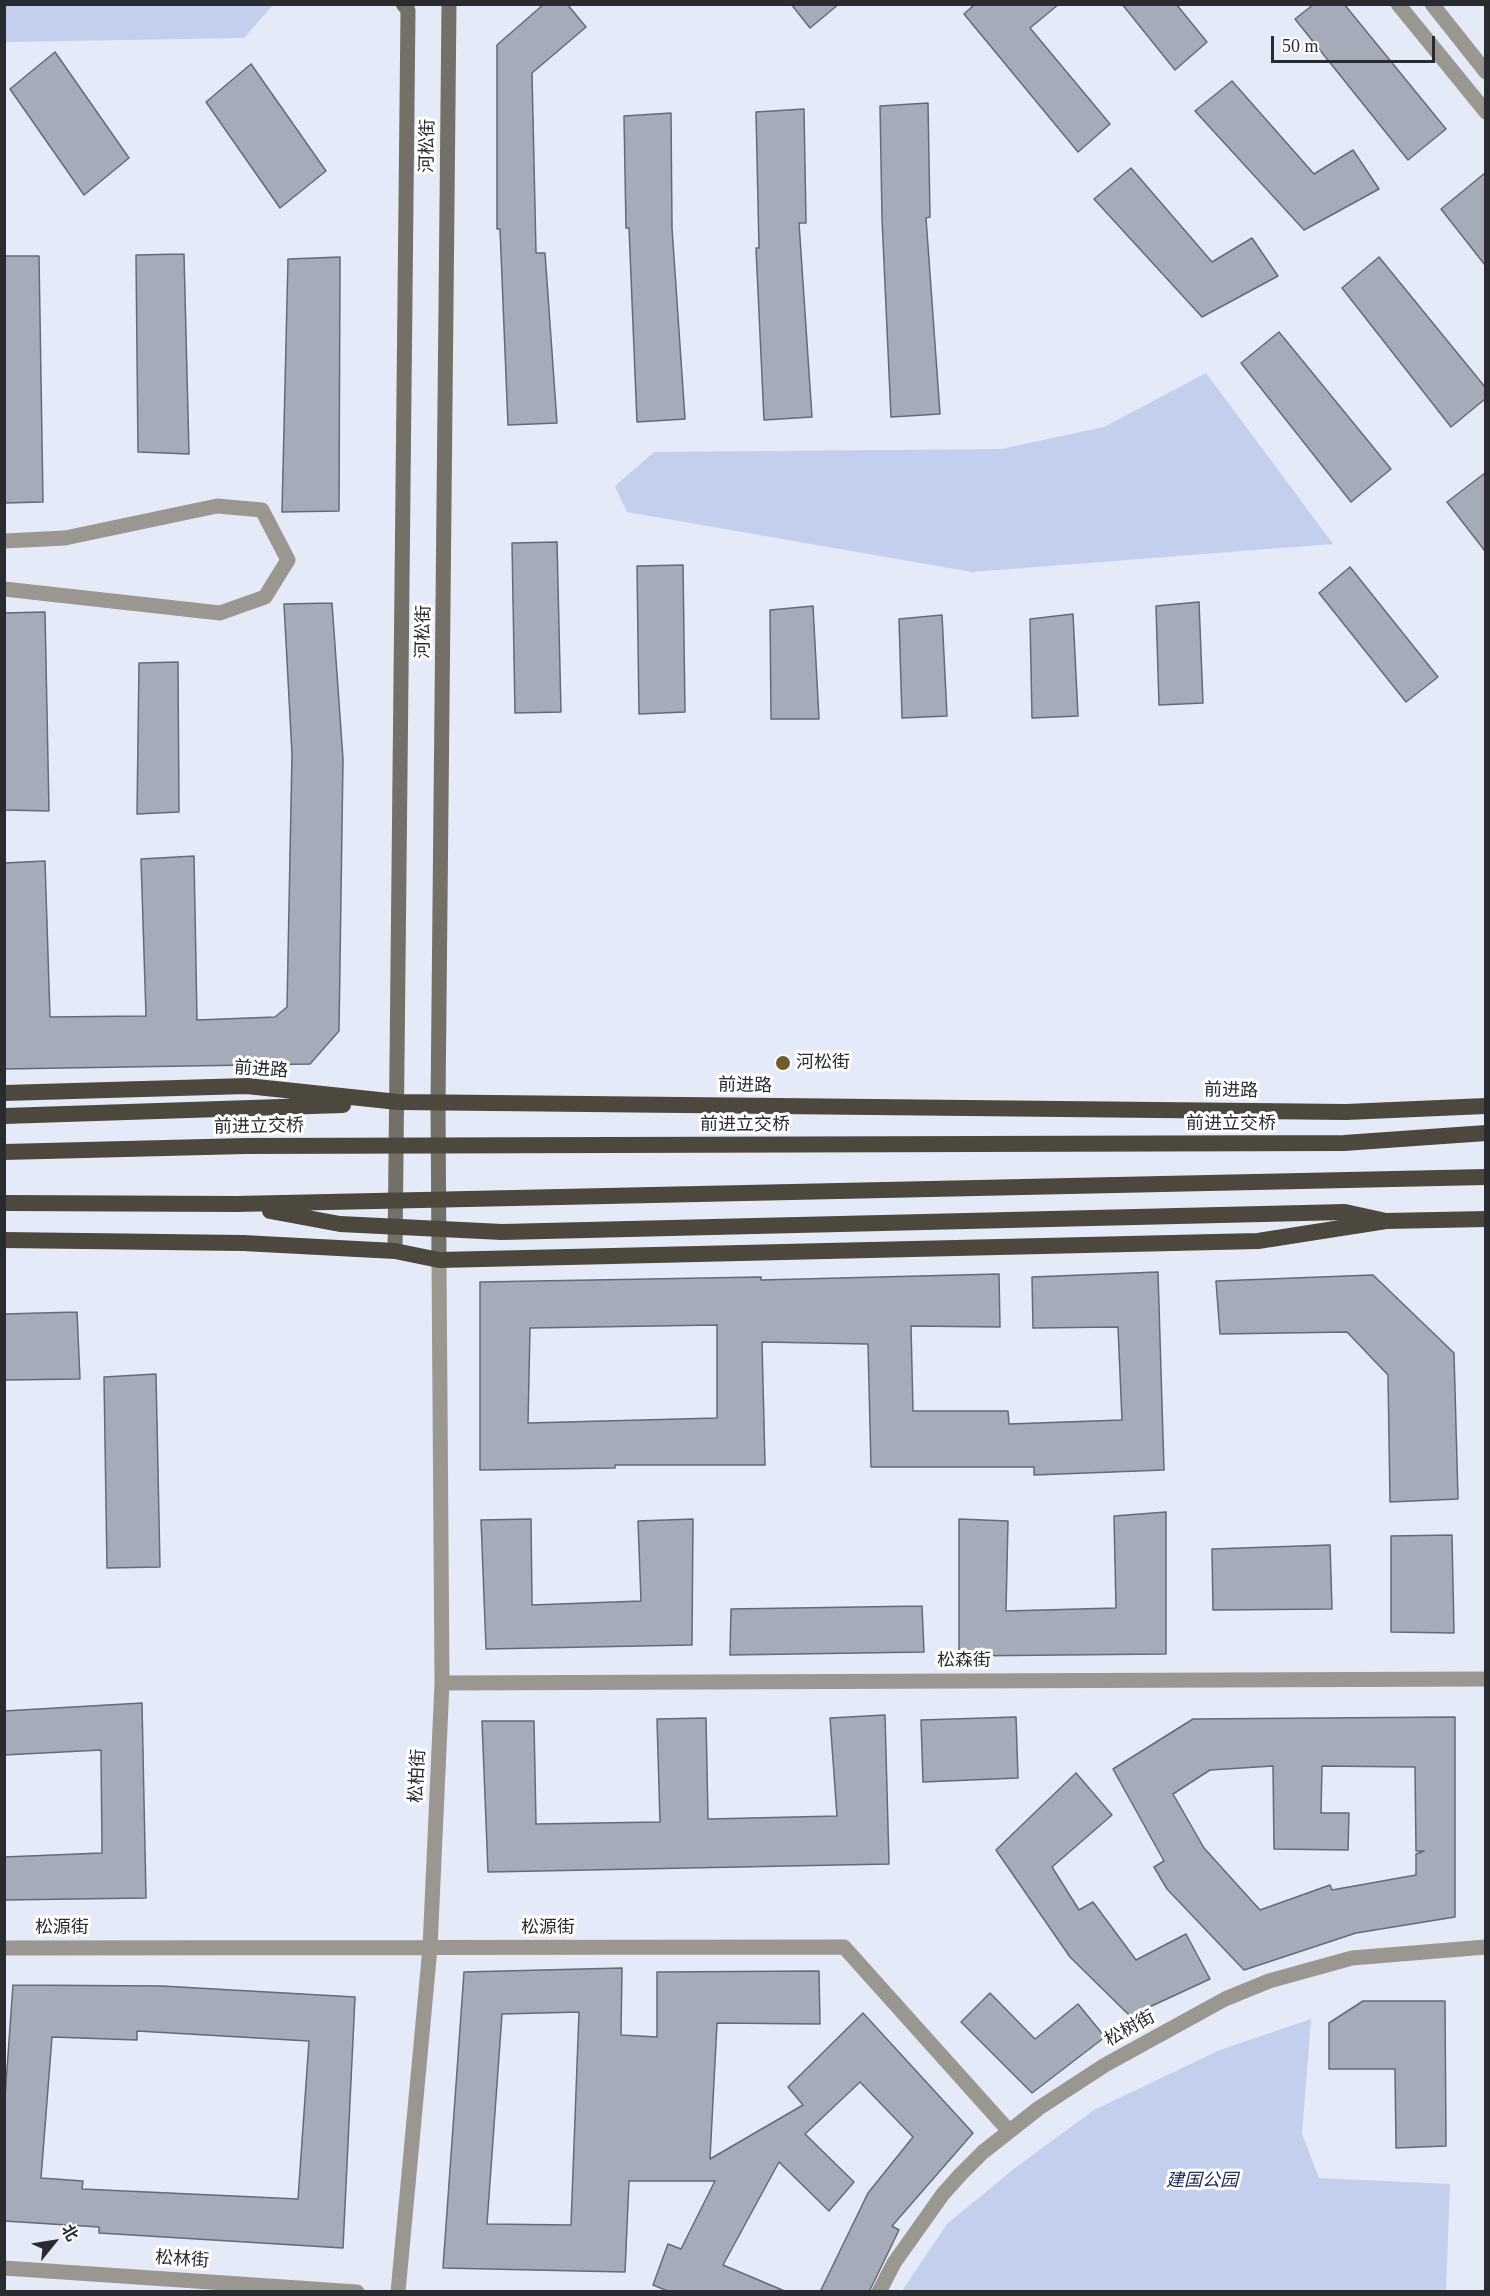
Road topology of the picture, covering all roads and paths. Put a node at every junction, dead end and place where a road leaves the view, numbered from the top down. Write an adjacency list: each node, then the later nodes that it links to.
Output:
1 (449, 4): 11 (main road, 河松街)
2 (1398, 4): 6 (street)
3 (1431, 4): 5 (street)
4 (406, 7): 10 (main road, 河松街)
5 (1485, 72)
6 (1485, 112)
7 (4, 541): 8 (street)
8 (4, 589)
9 (4, 1093): 10 (highway, 前进路)
10 (398, 1102): 11 (highway, 前进路); 13 (highway); 22 (main road, 河松街)
11 (438, 1103): 12 (highway, 前进路); 23 (main road, 河松街)
12 (1485, 1106)
13 (4, 1116)
14 (1485, 1133): 15 (highway, 前进立交桥, bridge)
15 (4, 1152)
16 (1485, 1178): 18 (highway, bridge)
17 (4, 1203): 18 (highway, bridge)
18 (236, 1204): 20 (highway, bridge)
19 (1485, 1218): 20 (highway)
20 (1386, 1221): 23 (highway)
21 (4, 1240): 22 (highway)
22 (395, 1251): 23 (highway)
23 (439, 1260): 25 (street, 松柏街)
24 (1485, 1679): 25 (street, 松森街)
25 (442, 1683): 28 (street, 松柏街)
26 (1485, 1947): 29 (street, 松树街)
27 (4, 1948): 28 (street, 松源街)
28 (430, 1948): 29 (street, 松源街); 32 (street, 松柏街)
29 (1010, 2131): 33 (street, 松树街)
30 (4, 2268): 31 (street, 松林街)
31 (357, 2292)
32 (398, 2292)
33 (879, 2292)

